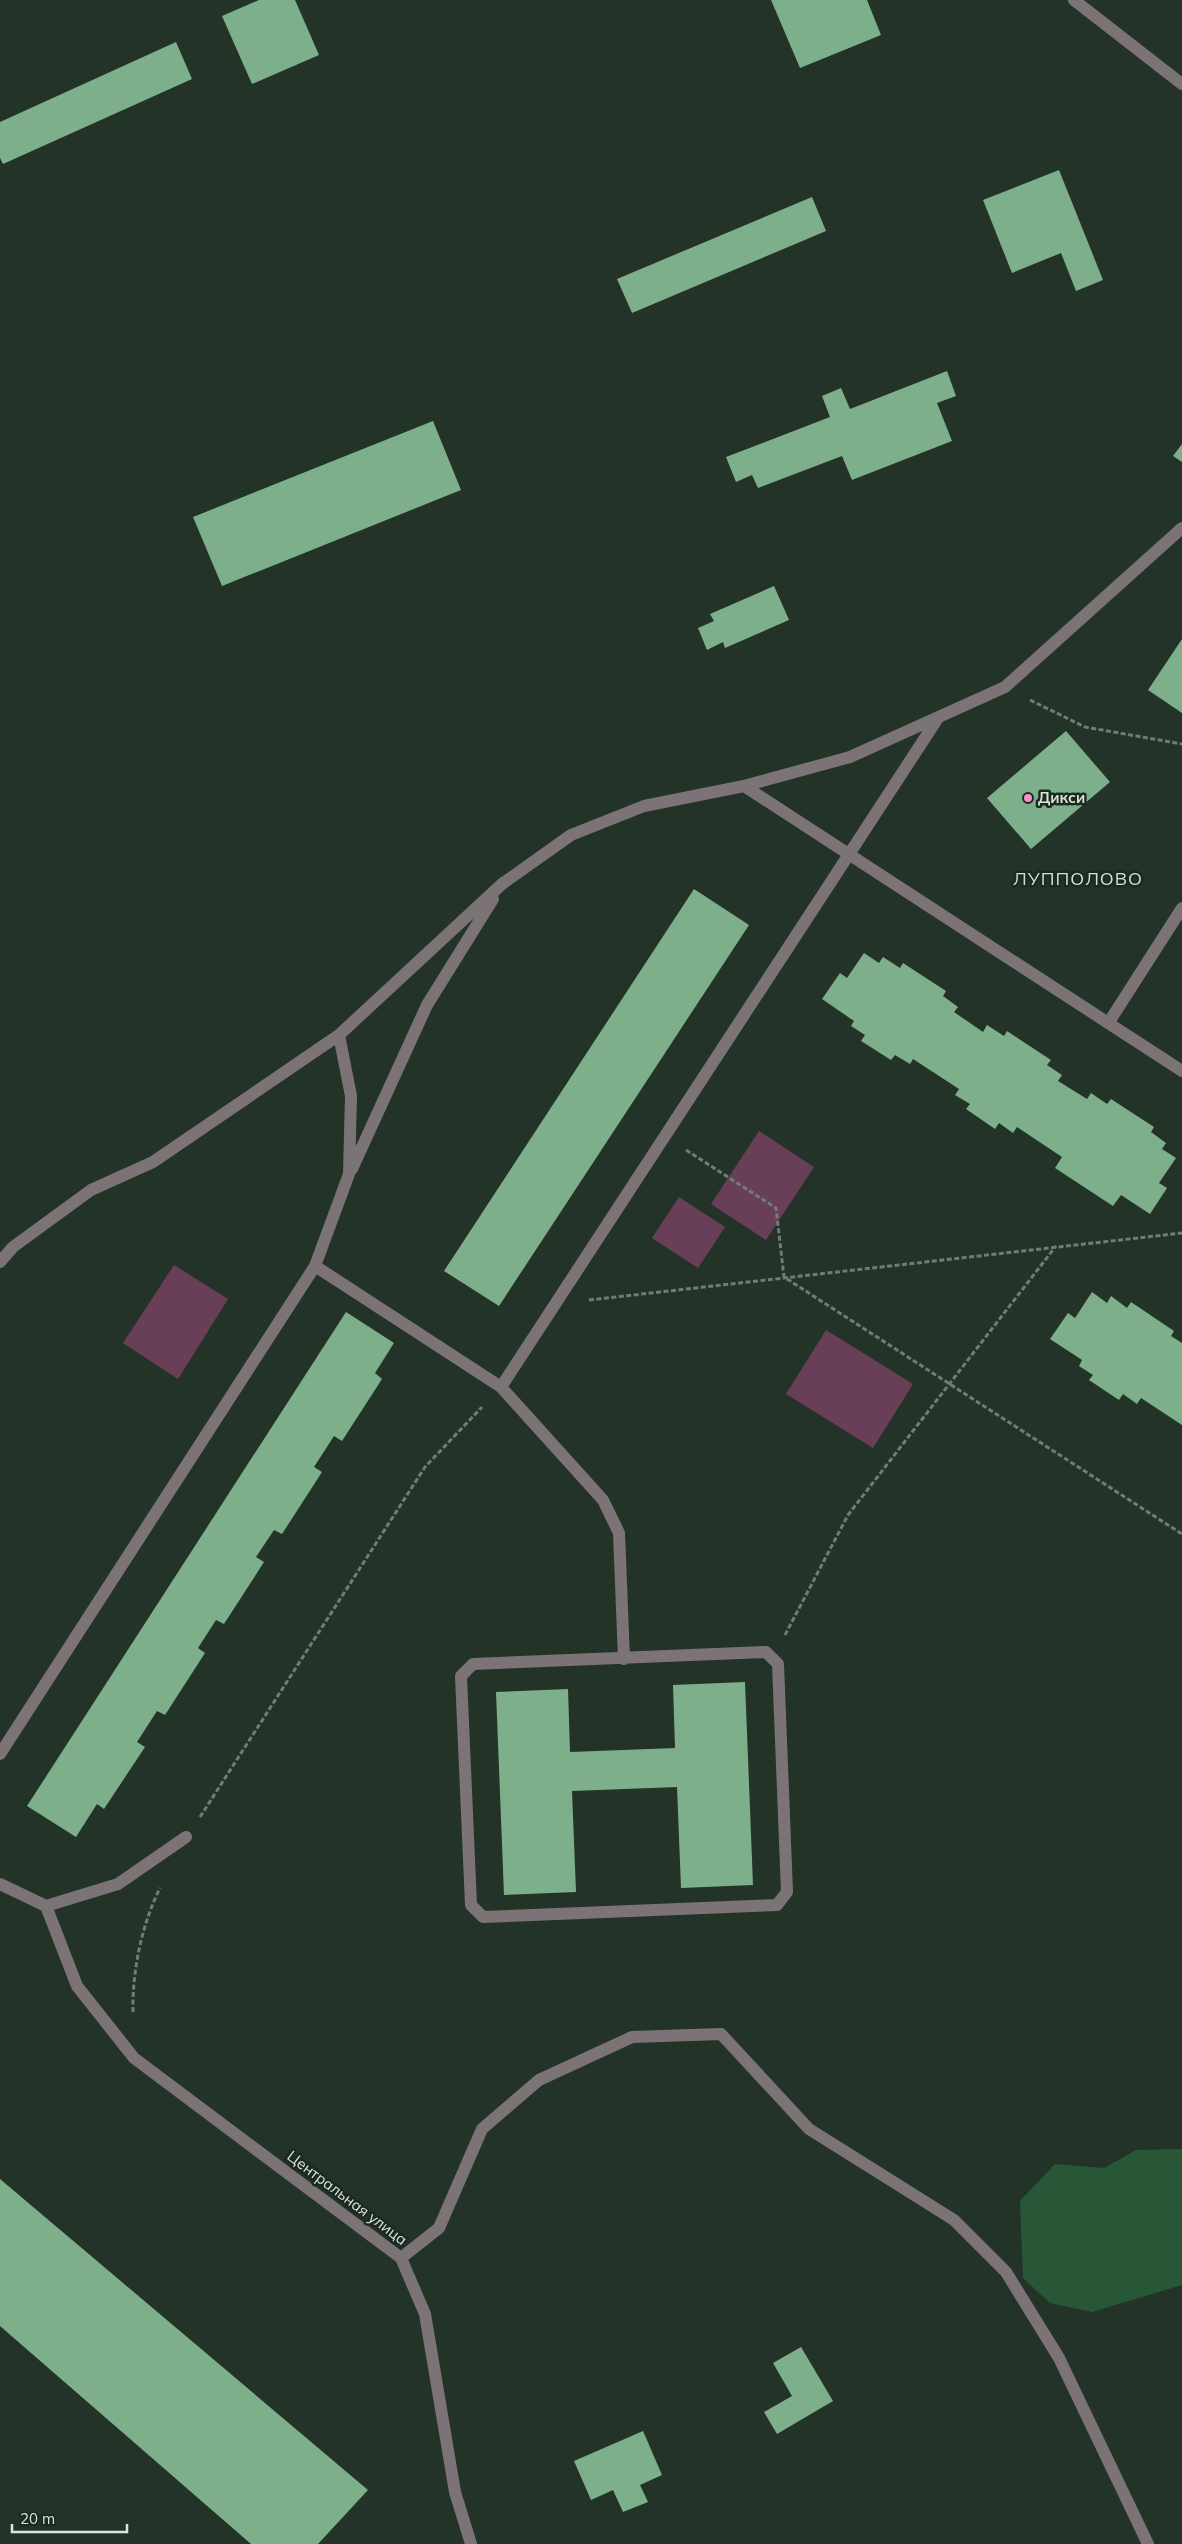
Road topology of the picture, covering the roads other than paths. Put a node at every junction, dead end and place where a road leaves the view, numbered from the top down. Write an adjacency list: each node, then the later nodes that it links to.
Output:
1 (1074, 0): 2 (street)
2 (1182, 84)
3 (1182, 528): 4 (street)
4 (938, 718): 5 (street); 6 (street)
5 (744, 786): 6 (street); 7 (street)
6 (849, 854): 9 (street); 15 (street)
7 (502, 884): 10 (street); 12 (street)
8 (1182, 908): 9 (street)
9 (1108, 1022): 11 (street)
10 (339, 1035): 12 (street); 13 (street)
11 (1182, 1071)
12 (349, 1174): 14 (street)
13 (0, 1262)
14 (315, 1266): 15 (street); 17 (street)
15 (501, 1387): 16 (street)
16 (624, 1659): 16 (street)
17 (0, 1754)
18 (186, 1837): 20 (street)
19 (0, 1884): 20 (street)
20 (46, 1906): 21 (street, Центральная улица)
21 (401, 2258): 22 (street, Центральная улица); 23 (street)
22 (471, 2544)
23 (1148, 2544)

